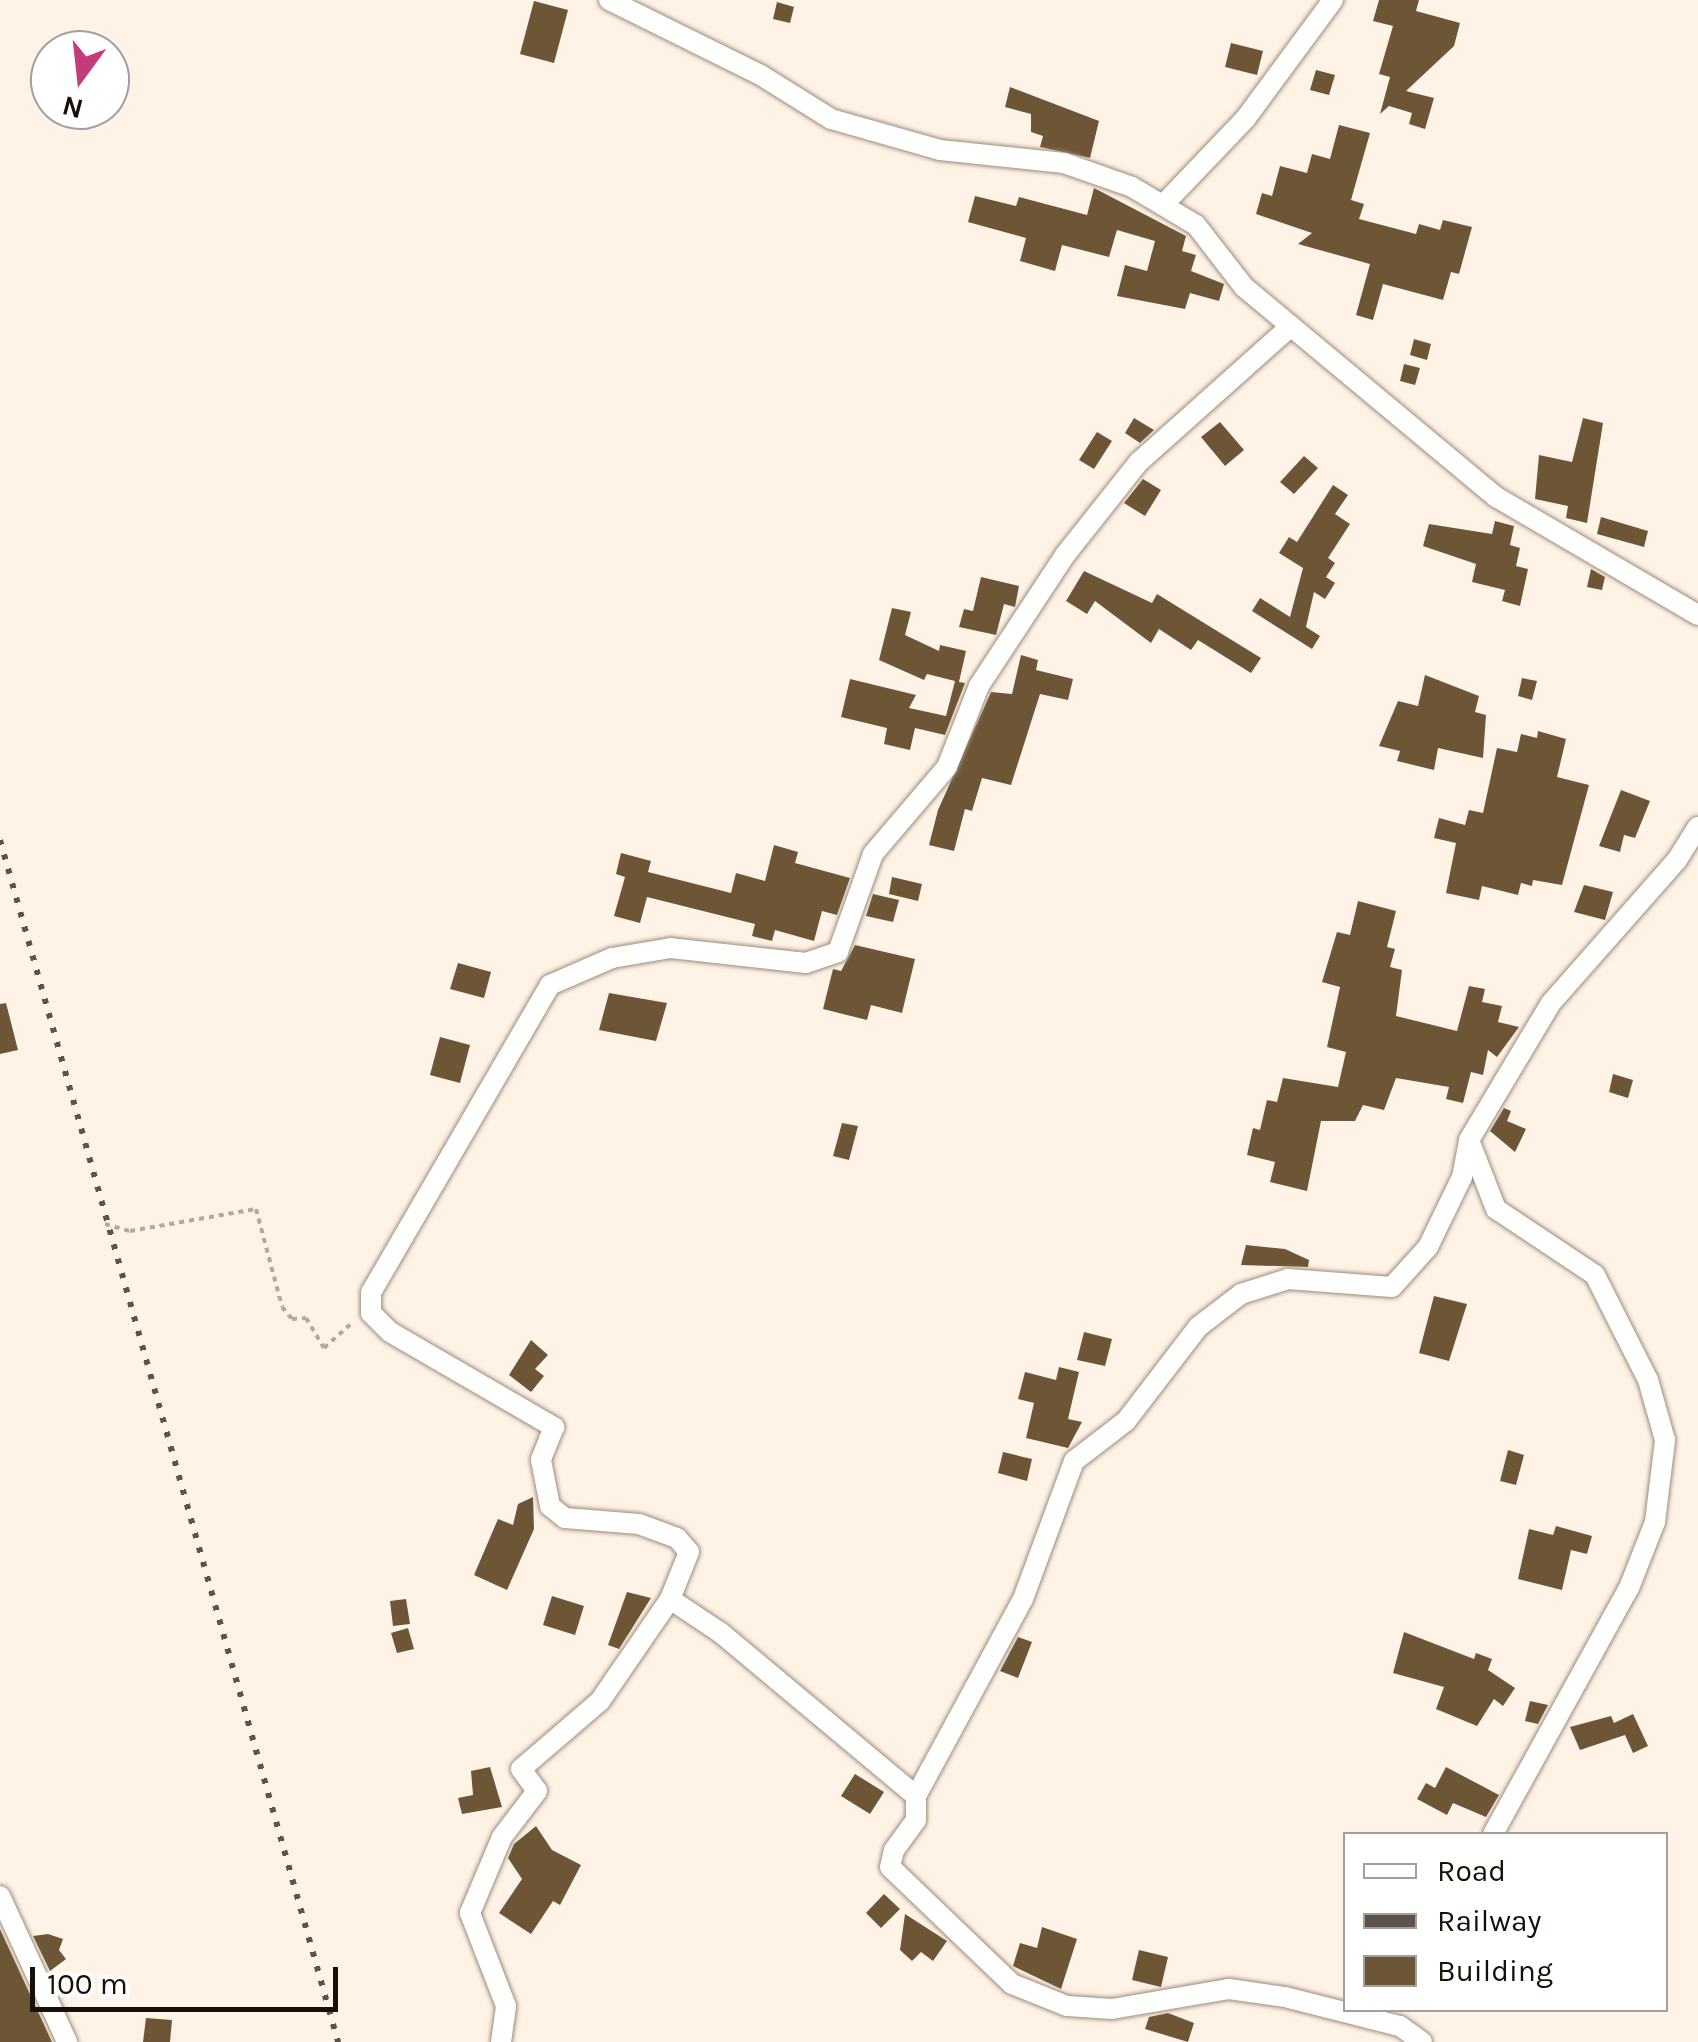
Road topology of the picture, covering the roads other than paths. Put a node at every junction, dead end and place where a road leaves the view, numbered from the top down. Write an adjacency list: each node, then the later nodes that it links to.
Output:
1 (609, 0): 3 (street)
2 (1333, 0): 3 (street)
3 (1163, 206): 4 (street)
4 (1291, 326): 5 (street); 8 (street)
5 (1698, 614)
6 (1698, 827): 7 (street)
7 (1469, 1140): 9 (street); 10 (street)
8 (670, 1600): 9 (street); 16 (street)
9 (916, 1796): 12 (street)
10 (1494, 1832)
11 (0, 1896): 15 (street)
12 (1343, 2008)
13 (1365, 2012): 14 (street)
14 (1401, 2018): 17 (street)
15 (67, 2042)
16 (501, 2042)
17 (1422, 2042)

